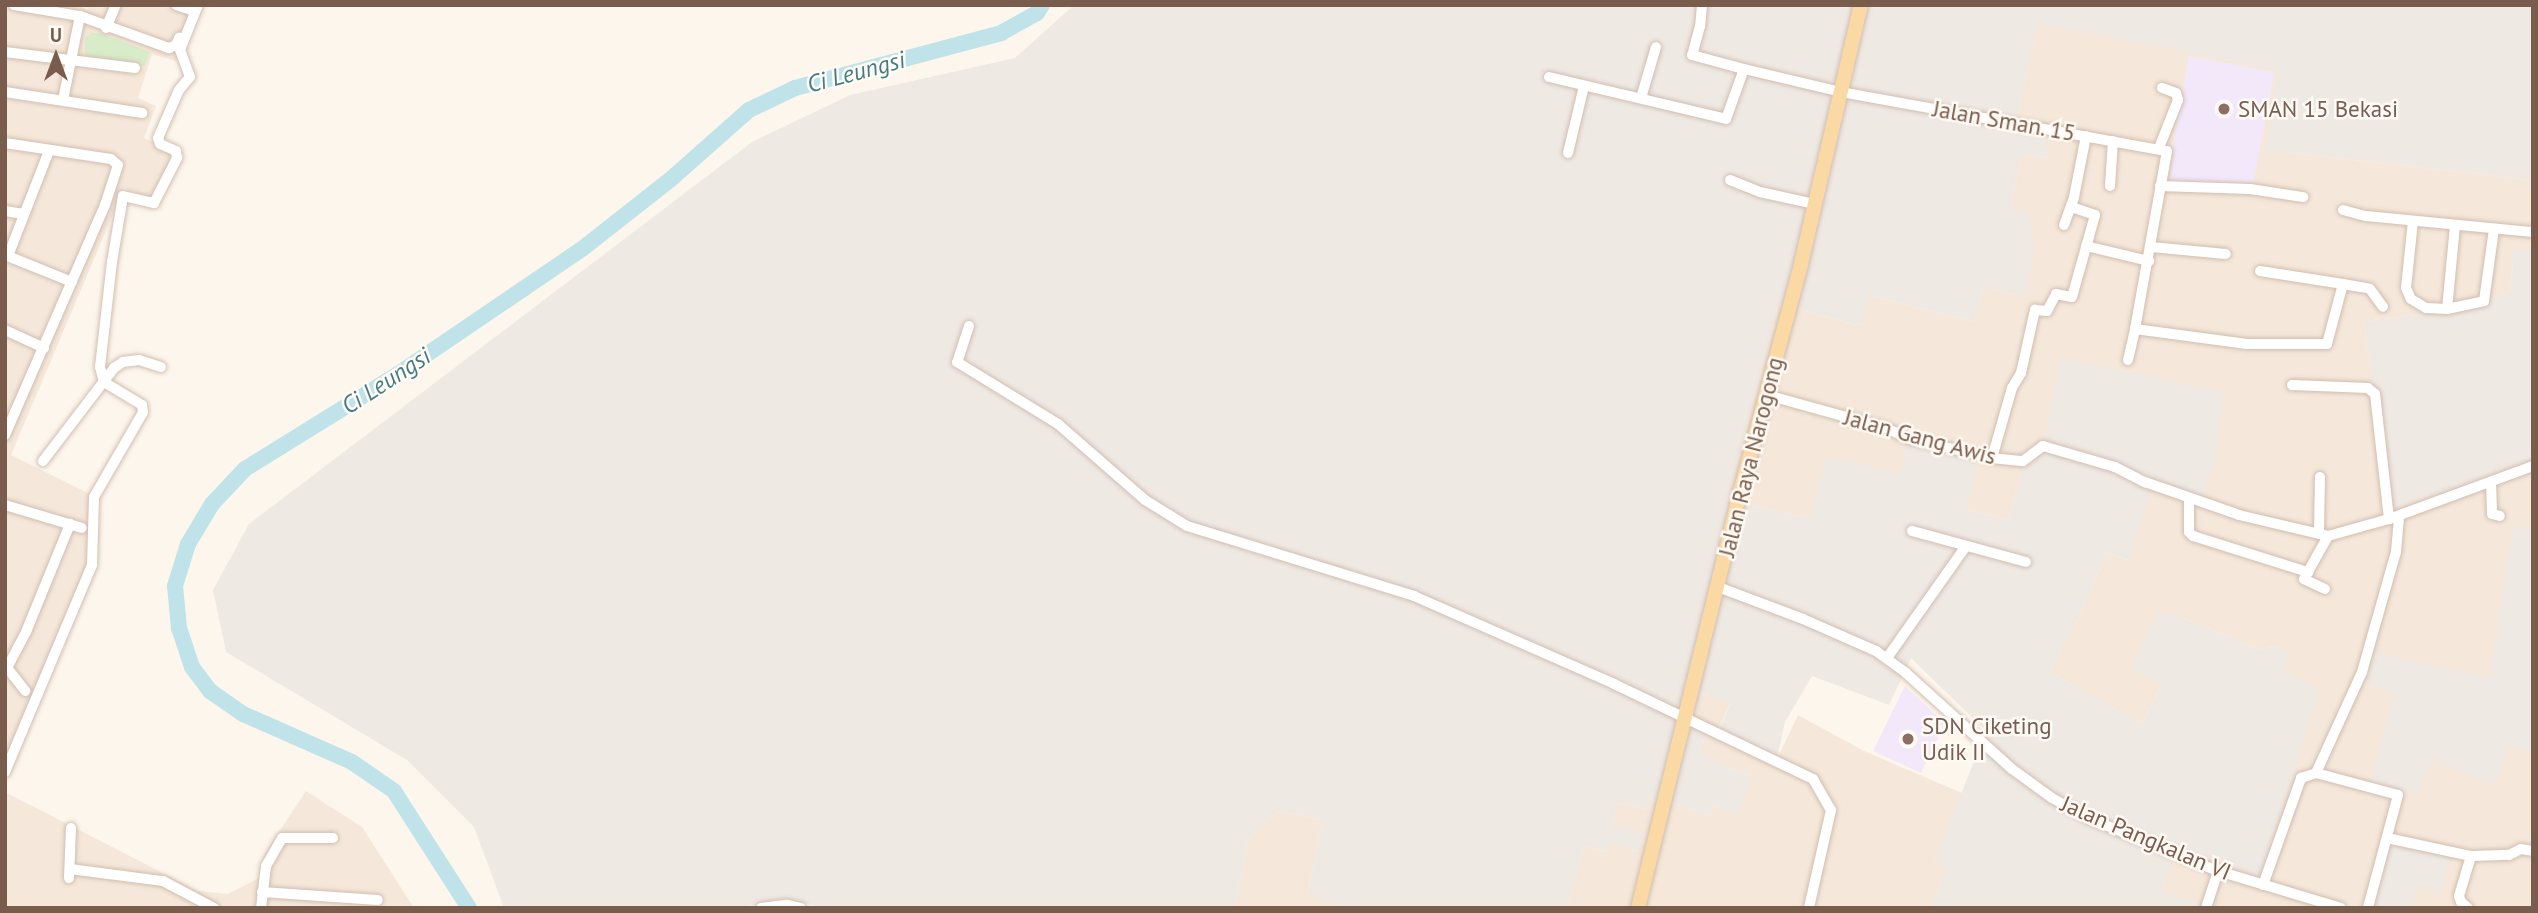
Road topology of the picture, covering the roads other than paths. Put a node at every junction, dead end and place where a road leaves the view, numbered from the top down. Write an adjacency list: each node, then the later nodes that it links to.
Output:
1 (14, 5): 7 (street)
2 (116, 5): 8 (street)
3 (176, 5): 6 (street)
4 (1702, 5): 13 (street, Jalan Sman. 15)
5 (1861, 5): 18 (main road, Jalan Raya Narogong)
6 (194, 7): 8 (street); 58 (street)
7 (80, 16): 8 (street); 11 (street)
8 (106, 28)
9 (1656, 47): 19 (street)
10 (5, 52): 11 (street)
11 (71, 61): 12 (street); 20 (street)
12 (135, 68)
13 (1744, 69): 18 (street, Jalan Sman. 15); 19 (street)
14 (1549, 77): 15 (street)
15 (1584, 86): 19 (street); 27 (street)
16 (2162, 88): 25 (street)
17 (5, 92): 20 (street)
18 (1841, 92): 22 (street, Jalan Sman. 15); 32 (main road, Jalan Raya Narogong)
19 (1641, 98)
20 (63, 100): 21 (street)
21 (142, 113)
22 (2085, 136): 23 (street, Jalan Sman. 15); 33 (street)
23 (2113, 141): 25 (street, Jalan Sman. 15); 29 (street)
24 (5, 143): 26 (street)
25 (2163, 150): 30 (street)
26 (49, 151): 36 (street); 48 (street)
27 (1568, 153)
28 (1730, 180): 32 (street)
29 (2110, 186)
30 (2160, 186): 31 (street); 43 (street)
31 (2303, 197)
32 (1815, 204): 60 (main road, Jalan Raya Narogong)
33 (2072, 207): 38 (street); 42 (street)
34 (2343, 210): 37 (street)
35 (5, 211): 36 (street)
36 (24, 214): 45 (street)
37 (2413, 221): 39 (street); 51 (street)
38 (2064, 225)
39 (2455, 226): 40 (street); 51 (street)
40 (2494, 229): 41 (street); 51 (street)
41 (2533, 232)
42 (2086, 246): 46 (street); 64 (street)
43 (2151, 247): 44 (street); 46 (street)
44 (2226, 254)
45 (7, 255): 48 (street)
46 (2149, 261): 53 (street)
47 (2260, 271): 49 (street)
48 (72, 282): 55 (street)
49 (2343, 284): 50 (street); 53 (street)
50 (2383, 307)
51 (2447, 309)
52 (969, 326): 85 (street)
53 (2135, 329): 56 (street)
54 (5, 330): 55 (street)
55 (44, 348): 62 (street)
56 (2128, 360)
57 (161, 367): 58 (street)
58 (104, 382): 65 (street); 86 (street)
59 (2292, 385): 72 (street)
60 (1767, 395): 64 (street, Jalan Gang Awis); 80 (main road, Jalan Raya Narogong)
61 (5, 407): 62 (street)
62 (16, 411): 63 (street)
63 (5, 435)
64 (1992, 458): 69 (street, Jalan Gang Awis)
65 (43, 461)
66 (2533, 466): 68 (street)
67 (2320, 477): 76 (street)
68 (2491, 482): 71 (street); 72 (street)
69 (2189, 498): 76 (street); 79 (street)
70 (5, 505): 73 (street)
71 (2500, 516)
72 (2394, 517): 76 (street); 87 (street)
73 (70, 524): 74 (street); 83 (street)
74 (82, 528)
75 (1912, 531): 77 (street)
76 (2323, 534): 79 (street)
77 (1966, 545): 78 (street); 82 (street)
78 (2026, 562)
79 (2308, 572): 81 (street)
80 (1718, 587): 82 (street, Jalan Pangkalan VI); 85 (main road, Jalan Raya Narogong)
81 (2325, 589)
82 (1887, 658): 93 (street, Jalan Pangkalan VI)
83 (6, 667): 84 (street)
84 (25, 691)
85 (1687, 717): 101 (main road, Jalan Raya Narogong); 102 (street)
86 (5, 772)
87 (2316, 773): 90 (street); 94 (street)
88 (71, 828): 97 (street)
89 (333, 838): 95 (street)
90 (2387, 838): 92 (street); 105 (street)
91 (2533, 851): 92 (street)
92 (2472, 856): 106 (street)
93 (2218, 871): 94 (street, Jalan Pangkalan VI); 103 (street)
94 (2263, 885): 104 (street, Jalan Pangkalan VI)
95 (262, 892): 96 (street); 98 (street)
96 (378, 900)
97 (214, 908)
98 (261, 908)
99 (761, 908): 100 (street)
100 (801, 908)
101 (1637, 908)
102 (1809, 908)
103 (2206, 908)
104 (2341, 908)
105 (2368, 908)
106 (2468, 908)

